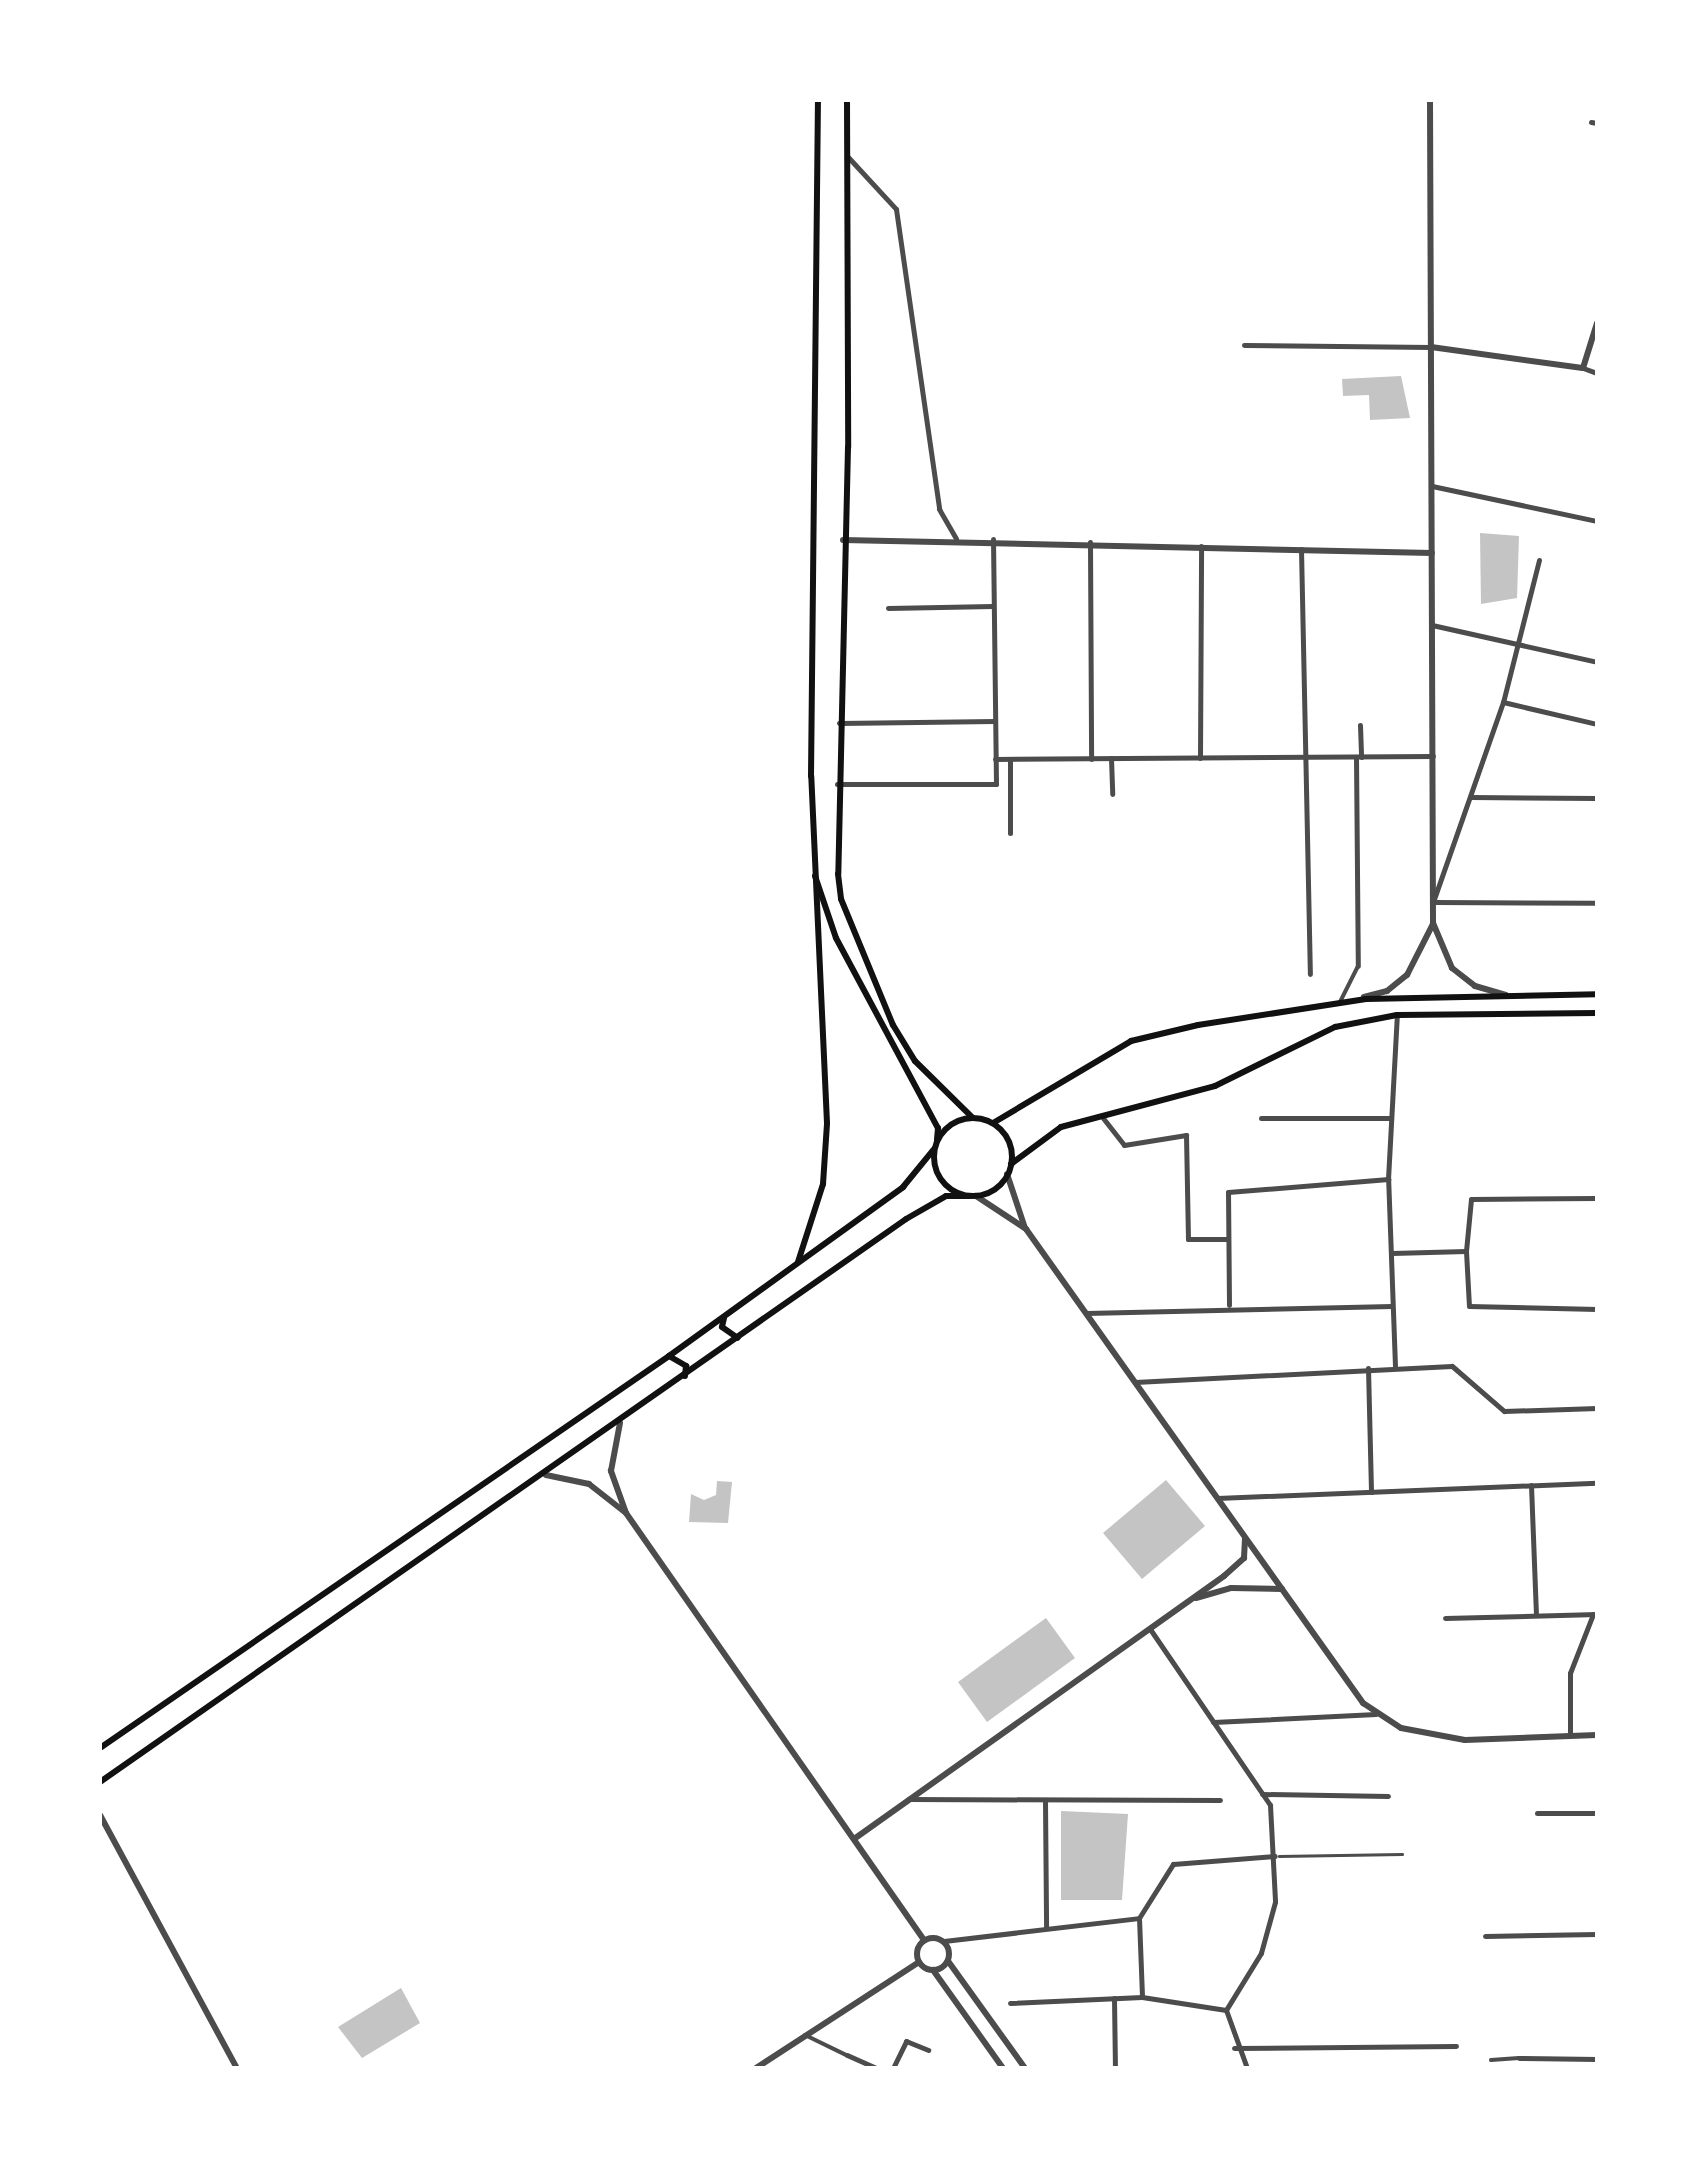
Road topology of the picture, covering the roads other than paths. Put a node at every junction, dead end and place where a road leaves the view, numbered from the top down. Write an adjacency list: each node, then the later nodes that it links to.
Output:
1 (818, 100): 43 (main road)
2 (847, 100): 4 (main road)
3 (1430, 100): 7 (street)
4 (847, 156): 12 (street); 14 (main road)
5 (1597, 323): 8 (street)
6 (1244, 346): 7 (street)
7 (1431, 347): 8 (street); 10 (street)
8 (1582, 368): 9 (street)
9 (1597, 373)
10 (1432, 486): 11 (street); 18 (street)
11 (1597, 521)
12 (956, 538): 13 (street); 14 (street)
13 (993, 539): 15 (street); 20 (street)
14 (843, 540): 27 (main road)
15 (1090, 542): 16 (street); 33 (street)
16 (1201, 546): 17 (street); 35 (street)
17 (1301, 548): 18 (street); 31 (street)
18 (1432, 552): 22 (street)
19 (1539, 560): 23 (street)
20 (994, 606): 21 (street); 26 (street)
21 (888, 608)
22 (1432, 624): 23 (street); 30 (street)
23 (1517, 643): 24 (street); 25 (street)
24 (1597, 662)
25 (1504, 702): 28 (street); 40 (street)
26 (995, 721): 27 (street); 36 (street)
27 (839, 722): 38 (main road)
28 (1597, 724)
29 (1360, 725): 32 (street)
30 (1432, 756): 32 (street); 44 (street)
31 (1305, 757): 32 (street); 35 (street); 48 (street)
32 (1359, 757): 47 (street)
33 (1091, 758): 34 (street); 37 (street)
34 (1110, 758): 35 (street); 39 (street)
35 (1200, 758)
36 (995, 759): 37 (street); 38 (street)
37 (1010, 759): 42 (street)
38 (837, 784): 54 (main road)
39 (1112, 794)
40 (1470, 797): 41 (street); 44 (street)
41 (1597, 798)
42 (1010, 833)
43 (813, 870): 59 (main road); 69 (main road)
44 (1433, 902): 45 (street); 46 (street)
45 (1597, 903)
46 (1433, 923): 50 (street); 51 (street)
47 (1358, 966): 51 (street)
48 (1310, 974)
49 (1597, 994): 50 (main road)
50 (1507, 995): 51 (main road)
51 (1342, 1002): 58 (main road)
52 (1597, 1013): 53 (main road)
53 (1397, 1014): 55 (main road); 57 (street)
54 (973, 1118): 58 (main road); 59 (main road)
55 (1103, 1118): 60 (main road); 66 (street)
56 (1261, 1118): 57 (street)
57 (1390, 1118): 62 (street)
58 (993, 1123): 60 (main road)
59 (935, 1145): 63 (main road); 69 (main road)
60 (1011, 1164): 61 (main road)
61 (1008, 1174): 63 (main road); 65 (street)
62 (1388, 1179): 66 (street); 68 (street)
63 (973, 1196): 65 (street); 75 (main road)
64 (1597, 1198): 67 (street)
65 (1026, 1229): 73 (street)
66 (1226, 1239): 70 (street)
67 (1466, 1250): 68 (street); 72 (street)
68 (1392, 1253): 71 (street)
69 (798, 1262): 74 (main road)
70 (1229, 1306): 71 (street); 73 (street)
71 (1393, 1306): 77 (street)
72 (1597, 1309)
73 (1086, 1313): 80 (street)
74 (724, 1316): 75 (main road); 76 (main road)
75 (738, 1338): 79 (main road)
76 (670, 1356): 79 (main road); 100 (main road)
77 (1395, 1366): 78 (street); 81 (street)
78 (1368, 1368): 80 (street); 86 (street)
79 (685, 1377): 82 (main road)
80 (1135, 1382): 87 (street)
81 (1597, 1408)
82 (620, 1423): 83 (main road); 88 (street)
83 (546, 1475): 88 (street); 101 (main road)
84 (1597, 1482): 85 (street)
85 (1531, 1485): 86 (street); 93 (street)
86 (1371, 1492): 87 (street)
87 (1217, 1498): 89 (street)
88 (626, 1513): 110 (street)
89 (1246, 1538): 90 (street); 91 (street)
90 (1283, 1589): 91 (street); 96 (street)
91 (1185, 1601): 95 (street)
92 (1595, 1614): 93 (street); 98 (street)
93 (1536, 1615): 94 (street)
94 (1445, 1618)
95 (1148, 1627): 97 (street); 104 (street)
96 (1378, 1714): 97 (street); 98 (street)
97 (1213, 1722): 102 (street)
98 (1570, 1733): 99 (street)
99 (1597, 1735)
100 (100, 1748)
101 (100, 1782)
102 (1262, 1794): 103 (street); 112 (street)
103 (1388, 1796)
104 (910, 1800): 106 (street); 110 (street)
105 (1220, 1800): 106 (street)
106 (1046, 1801): 114 (street)
107 (1537, 1813): 108 (street)
108 (1597, 1814)
109 (100, 1816): 136 (street)
110 (854, 1839): 117 (street)
111 (1402, 1854): 112 (lane)
112 (1275, 1856): 113 (street); 127 (street)
113 (1139, 1918): 114 (street); 124 (street)
114 (1046, 1928): 118 (street)
115 (1597, 1934): 116 (street)
116 (1485, 1936)
117 (924, 1940): 118 (street); 119 (street)
118 (944, 1941): 120 (street)
119 (919, 1962): 121 (street); 128 (street)
120 (948, 1962): 121 (street); 122 (street)
121 (934, 1970): 123 (street)
122 (966, 1987): 123 (street); 141 (street)
123 (950, 1994): 140 (street)
124 (1142, 1996): 125 (street); 127 (street)
125 (1114, 1998): 126 (street); 142 (street)
126 (1010, 2003)
127 (1226, 2010): 130 (street)
128 (805, 2035): 132 (street); 137 (street)
129 (1456, 2046): 130 (street)
130 (1234, 2048): 143 (street)
131 (928, 2050): 139 (street)
132 (847, 2055): 138 (street)
133 (1519, 2058): 134 (street); 135 (street)
134 (1597, 2059)
135 (1491, 2060)
136 (237, 2068)
137 (756, 2068)
138 (876, 2068)
139 (894, 2068)
140 (1002, 2068)
141 (1025, 2068)
142 (1115, 2068)
143 (1246, 2068)

